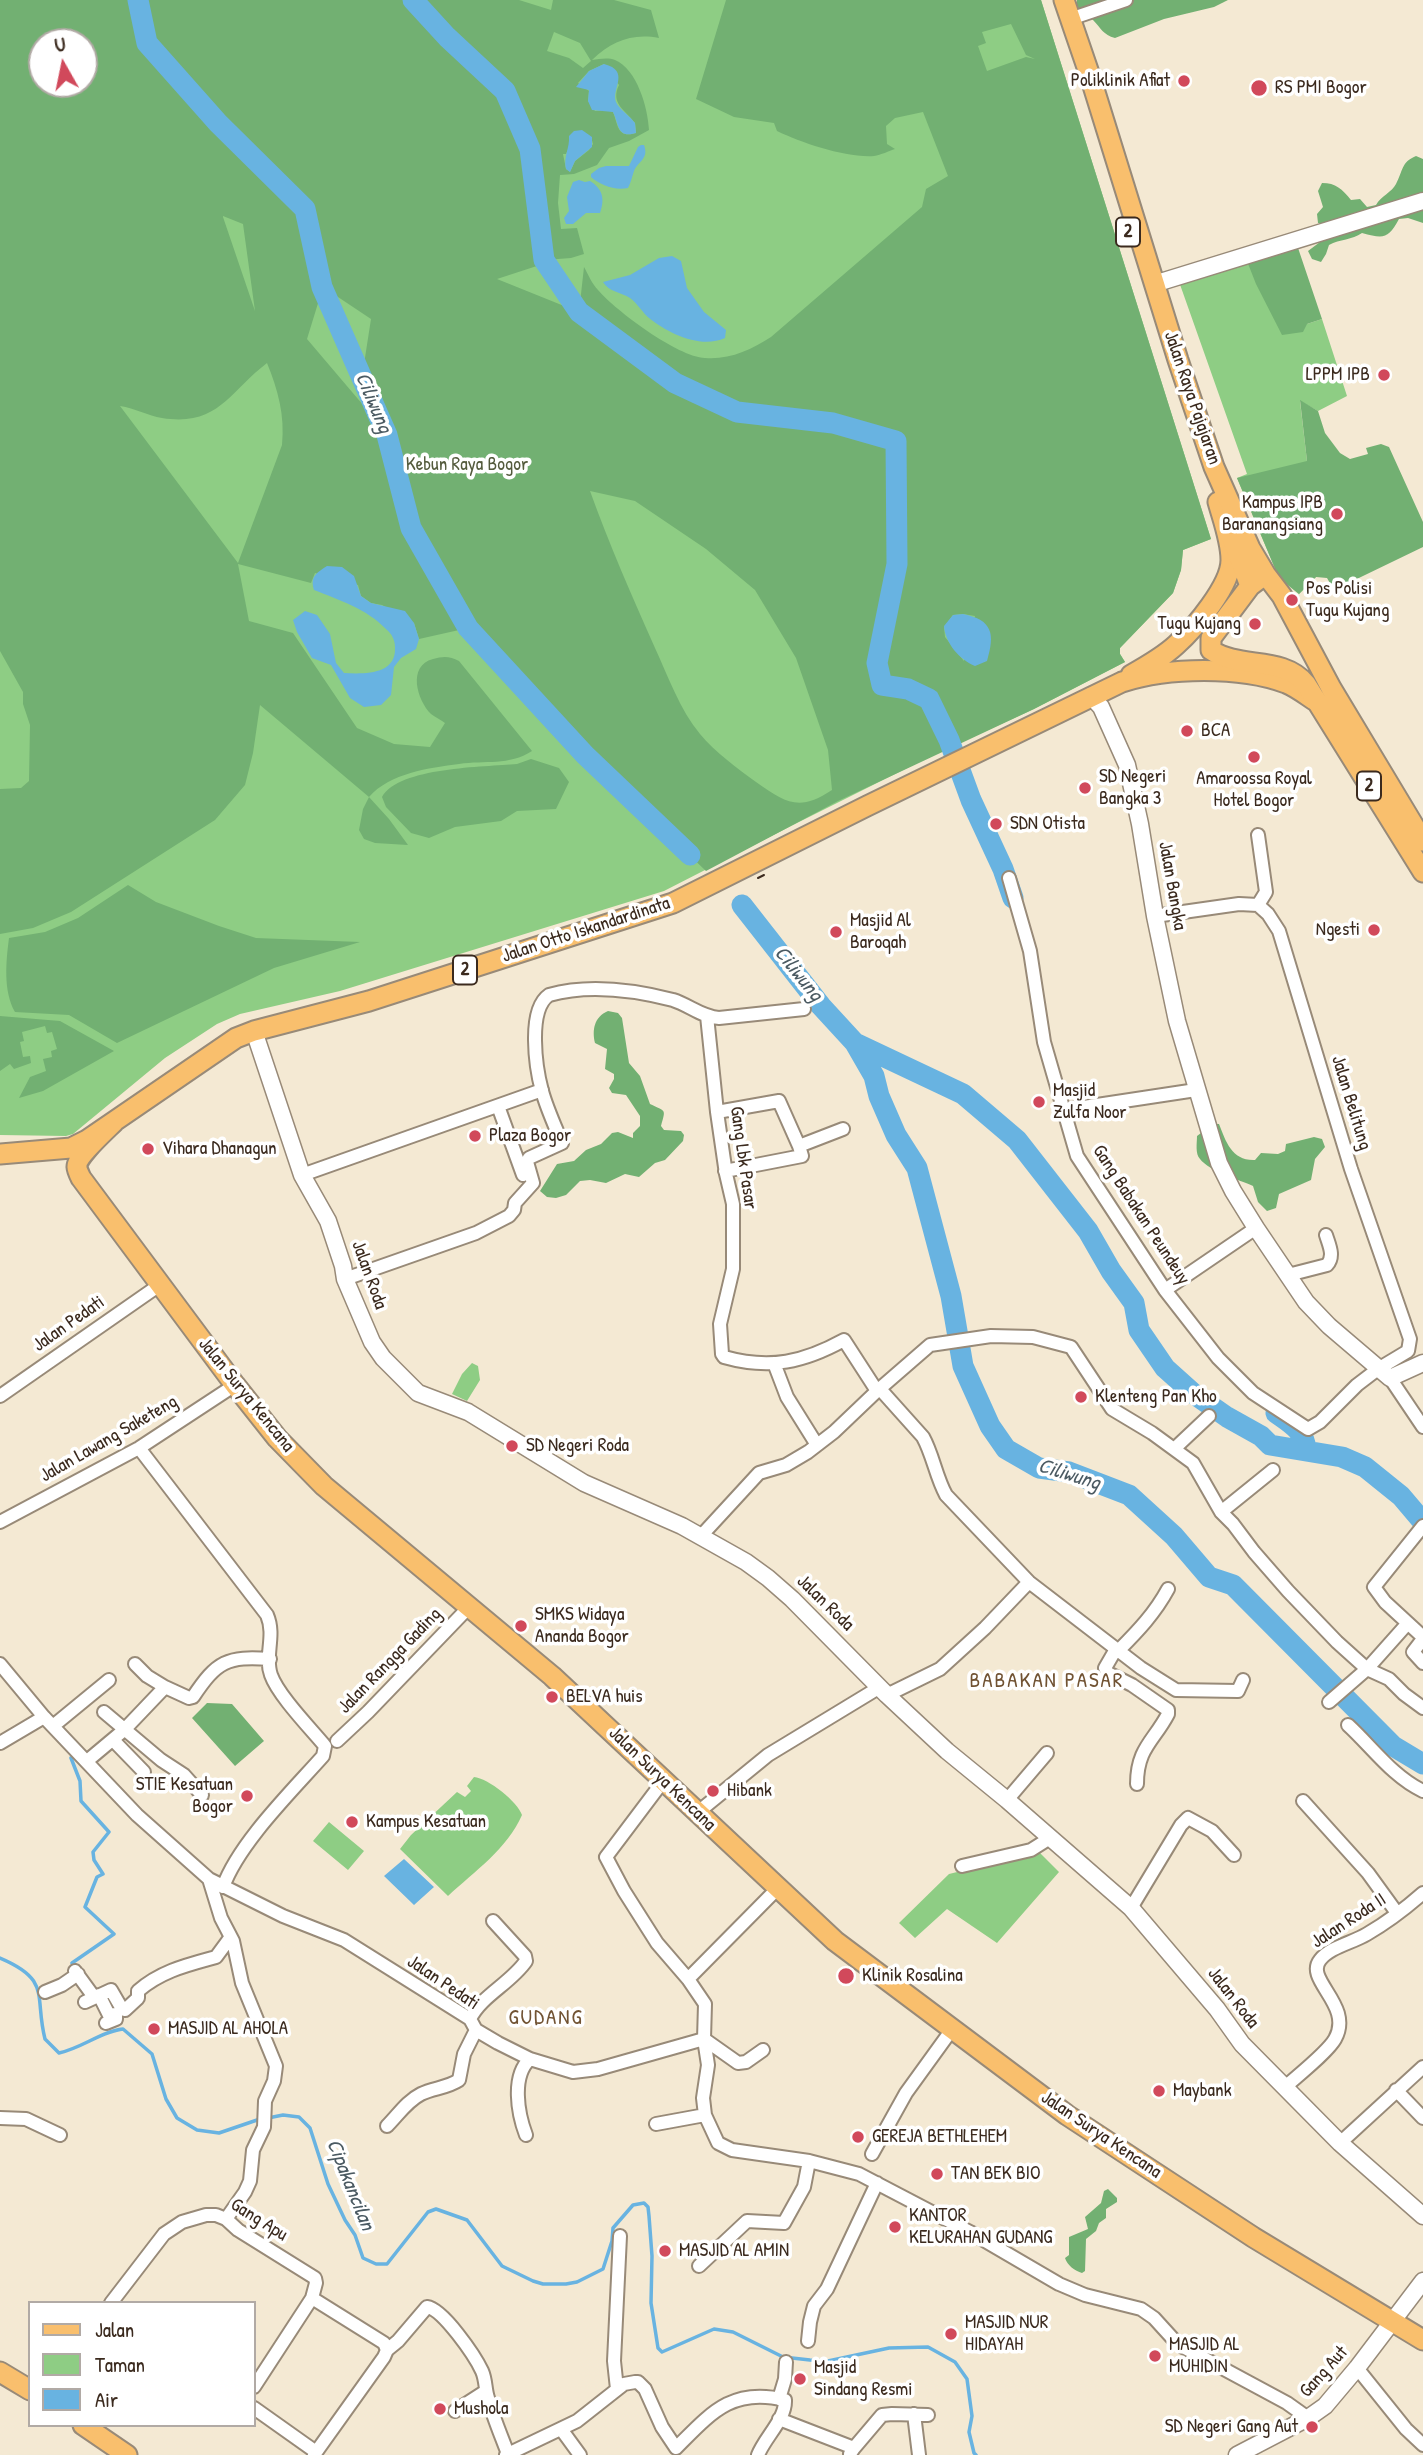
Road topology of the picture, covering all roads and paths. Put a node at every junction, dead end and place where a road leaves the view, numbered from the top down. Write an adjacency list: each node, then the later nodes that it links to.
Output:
1 (1053, 0): 8 (main road, 2)
2 (1064, 0): 4 (main road, Jalan Raya Pajajaran / 2)
3 (1126, 0): 4 (street)
4 (1070, 19): 6 (main road, Jalan Raya Pajajaran / 2)
5 (1423, 201): 6 (street)
6 (1154, 284): 7 (main road, Jalan Raya Pajajaran / 2)
7 (1214, 467): 8 (main road); 9 (main road, Jalan Raya Pajajaran / 2)
8 (1218, 502): 9 (main road); 10 (main road, Jalan Otto Iskandardinata / 2)
9 (1258, 580): 11 (main road, 2); 13 (main road, Jalan Raya Pajajaran / 2)
10 (1089, 697): 11 (main road, Jalan Otto Iskandardinata / 2); 17 (street, Jalan Bangka); 20 (main road, Jalan Otto Iskandardinata / 2)
11 (1314, 700): 14 (main road, 2)
12 (1258, 835): 16 (street)
13 (1423, 841)
14 (1423, 872)
15 (1009, 878): 24 (street, Gang Babakan Peundeuy)
16 (1258, 905): 17 (street); 41 (street, Jalan Belitung)
17 (1154, 916): 22 (street, Jalan Bangka)
18 (804, 1009): 19 (street)
19 (707, 1016): 21 (street); 25 (street, Gang Lbk Pasar)
20 (254, 1031): 26 (main road, Jalan Otto Iskandardinata / 2); 31 (street, Jalan Roda)
21 (542, 1090): 23 (street); 32 (street)
22 (1196, 1090): 24 (street); 33 (street, Jalan Bangka)
23 (498, 1106): 31 (street); 32 (street)
24 (1064, 1110): 38 (street, Gang Babakan Peundeuy)
25 (717, 1112): 28 (street); 30 (street, Gang Lbk Pasar)
26 (114, 1122): 29 (main road, Jalan Otto Iskandardinata / 2); 37 (main road, Jalan Surya Kencana)
27 (843, 1129): 28 (street)
28 (799, 1146): 30 (street)
29 (0, 1154)
30 (726, 1171): 39 (street, Gang Lbk Pasar)
31 (302, 1175): 36 (street, Jalan Roda)
32 (528, 1188): 36 (street)
33 (1256, 1228): 35 (street, Jalan Bangka); 38 (street)
34 (1326, 1235): 35 (street)
35 (1288, 1275): 41 (street, Jalan Bangka)
36 (345, 1279): 54 (street, Jalan Roda)
37 (161, 1284): 42 (main road, Jalan Surya Kencana); 44 (street, Jalan Pedati)
38 (1165, 1290): 41 (street, Gang Babakan Peundeuy)
39 (774, 1363): 43 (street); 47 (street)
40 (1423, 1363): 41 (street)
41 (1384, 1374): 46 (street)
42 (235, 1385): 48 (street, Jalan Lawang Saketeng); 57 (main road, Jalan Surya Kencana)
43 (878, 1390): 47 (street); 49 (street); 55 (street)
44 (0, 1396)
45 (1209, 1416): 49 (street)
46 (1423, 1427)
47 (817, 1446): 54 (street)
48 (139, 1448): 52 (street, Jalan Lawang Saketeng); 61 (street)
49 (1174, 1449): 51 (street)
50 (1273, 1470): 51 (street)
51 (1221, 1512): 65 (street)
52 (0, 1522)
53 (1420, 1529): 58 (street)
54 (701, 1536): 69 (street, Jalan Roda)
55 (1029, 1582): 60 (street); 69 (street)
56 (1168, 1589): 60 (street)
57 (470, 1606): 78 (street, Jalan Rangga Gading); 82 (main road, Jalan Surya Kencana)
58 (1408, 1623): 59 (street); 65 (street)
59 (1423, 1638): 62 (street)
60 (1118, 1649): 67 (street); 83 (street)
61 (270, 1659): 68 (street); 78 (street)
62 (1423, 1663)
63 (0, 1664): 73 (street)
64 (135, 1664): 68 (street)
65 (1367, 1669): 70 (street); 71 (street)
66 (109, 1680): 73 (street)
67 (1243, 1680)
68 (165, 1687): 75 (street)
69 (883, 1691): 86 (street, Jalan Roda); 88 (street)
70 (1329, 1702)
71 (1423, 1708)
72 (104, 1712): 75 (street)
73 (48, 1721): 77 (street); 80 (street)
74 (1348, 1725): 84 (street)
75 (124, 1730): 76 (street); 85 (street)
76 (113, 1740): 80 (street); 81 (street)
77 (0, 1743)
78 (331, 1743): 93 (street, Jalan Rangga Gading)
79 (1048, 1753): 86 (street)
80 (87, 1761): 92 (street)
81 (144, 1772)
82 (664, 1780): 88 (main road, Jalan Surya Kencana); 100 (street)
83 (1137, 1784)
84 (1423, 1791)
85 (202, 1795)
86 (1007, 1800): 89 (street, Jalan Roda)
87 (1303, 1801): 97 (street)
88 (697, 1813): 94 (main road, Jalan Surya Kencana)
89 (1050, 1838): 91 (street); 96 (street, Jalan Roda)
90 (1234, 1855): 96 (street)
91 (962, 1866)
92 (209, 1879): 93 (street, Jalan Pedati); 99 (street)
93 (223, 1887): 104 (street, Jalan Pedati)
94 (777, 1889): 100 (street); 105 (main road, Jalan Surya Kencana)
95 (1423, 1894): 97 (street, Jalan Roda II)
96 (1131, 1908): 110 (street, Jalan Roda)
97 (1397, 1913): 110 (street, Jalan Roda II)
98 (493, 1921): 104 (street)
99 (230, 1938): 102 (street); 124 (street)
100 (688, 1979): 106 (street)
101 (45, 1992): 102 (street)
102 (93, 1998): 103 (street)
103 (106, 2023)
104 (473, 2024): 108 (street, Jalan Pedati); 116 (street)
105 (953, 2028): 120 (street); 130 (main road, Jalan Surya Kencana)
106 (704, 2039): 107 (street); 108 (street, Jalan Pedati); 112 (street)
107 (763, 2050)
108 (530, 2059): 117 (street)
109 (1423, 2067): 111 (street)
110 (1284, 2088): 119 (street, Jalan Roda)
111 (1396, 2090): 114 (street); 119 (street)
112 (705, 2115): 115 (street); 121 (street)
113 (0, 2118): 118 (street)
114 (1423, 2118)
115 (656, 2124)
116 (387, 2126)
117 (526, 2135)
118 (60, 2136)
119 (1340, 2143): 123 (street, Jalan Roda)
120 (872, 2154)
121 (809, 2161): 122 (street); 126 (street)
122 (877, 2183): 132 (street); 146 (street)
123 (1423, 2216)
124 (226, 2219): 128 (street, Gang Apu); 129 (street, Gang Apu)
125 (620, 2236): 139 (street)
126 (699, 2266)
127 (1423, 2281): 130 (street)
128 (312, 2298): 133 (street); 137 (street)
129 (112, 2301)
130 (1392, 2322): 131 (main road, Jalan Surya Kencana); 135 (street, Gang Aut)
131 (1423, 2340)
132 (808, 2341)
133 (387, 2350): 140 (street); 152 (street)
134 (786, 2362): 141 (street)
135 (1357, 2368): 146 (street, Gang Aut); 150 (street)
136 (0, 2372): 138 (main road)
137 (256, 2384)
138 (28, 2389)
139 (617, 2389): 141 (street); 149 (street)
140 (486, 2391): 143 (street); 153 (street)
141 (779, 2399): 147 (street)
142 (256, 2410): 152 (street)
143 (455, 2411)
144 (914, 2414): 145 (street); 151 (street); 157 (street)
145 (928, 2415)
146 (1308, 2418): 158 (street, Gang Aut)
147 (779, 2420): 151 (street); 156 (street)
148 (86, 2427): 154 (main road)
149 (561, 2429): 153 (street); 155 (street)
150 (1423, 2445)
151 (852, 2452)
152 (315, 2454)
153 (507, 2454)
154 (127, 2455)
155 (580, 2455)
156 (758, 2455)
157 (919, 2455)
158 (1237, 2455)

